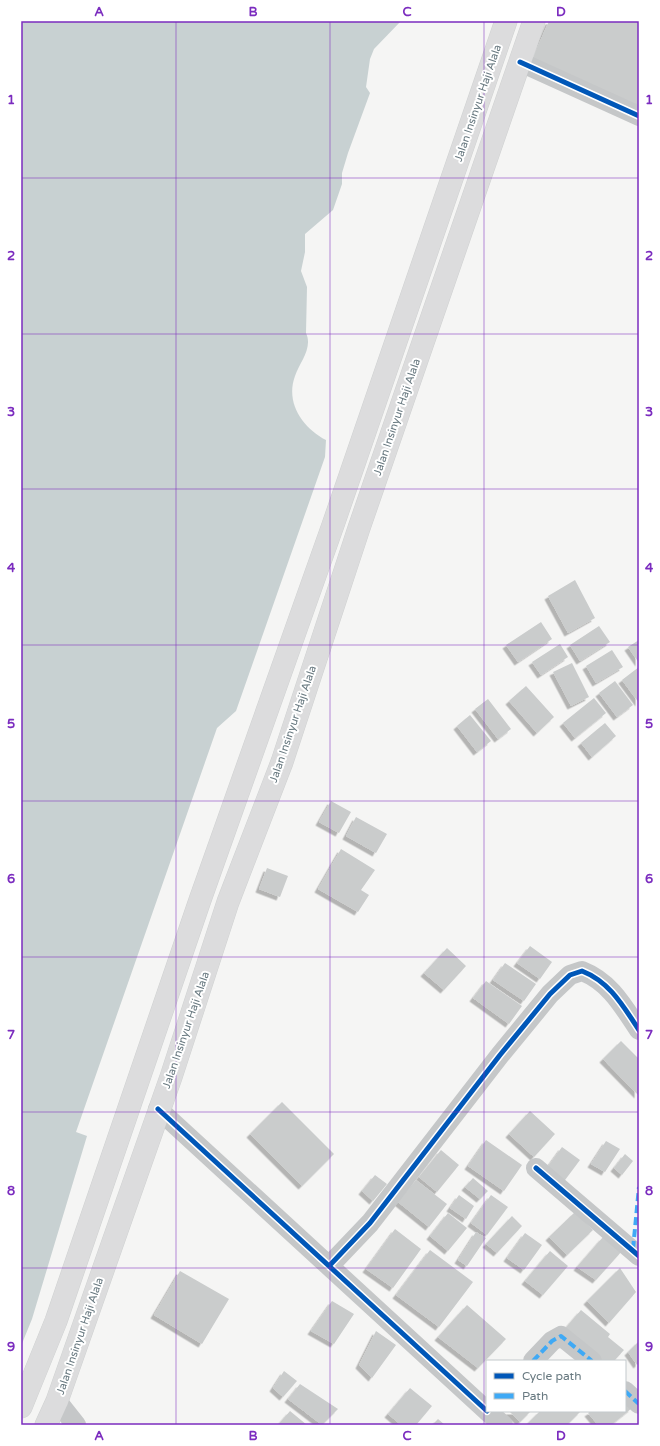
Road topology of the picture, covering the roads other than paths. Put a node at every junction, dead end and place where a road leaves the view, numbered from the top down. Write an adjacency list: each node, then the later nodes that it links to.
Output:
1 (506, 21): 15 (main road, Jalan Insinyur Haji Alala)
2 (534, 21): 3 (main road, Jalan Insinyur Haji Alala)
3 (520, 62): 4 (street); 6 (main road, Jalan Insinyur Haji Alala)
4 (639, 116)
5 (639, 1030): 9 (street)
6 (158, 1109): 9 (street); 13 (main road, Jalan Insinyur Haji Alala)
7 (536, 1168): 8 (street)
8 (639, 1256)
9 (330, 1265): 16 (street)
10 (534, 1360): 11 (street)
11 (591, 1360)
12 (626, 1392): 14 (street)
13 (57, 1401): 18 (main road, Jalan Insinyur Haji Alala); 19 (street)
14 (639, 1404)
15 (21, 1407)
16 (486, 1410)
17 (488, 1412): 20 (street)
18 (46, 1425)
19 (76, 1425)
20 (503, 1425)

